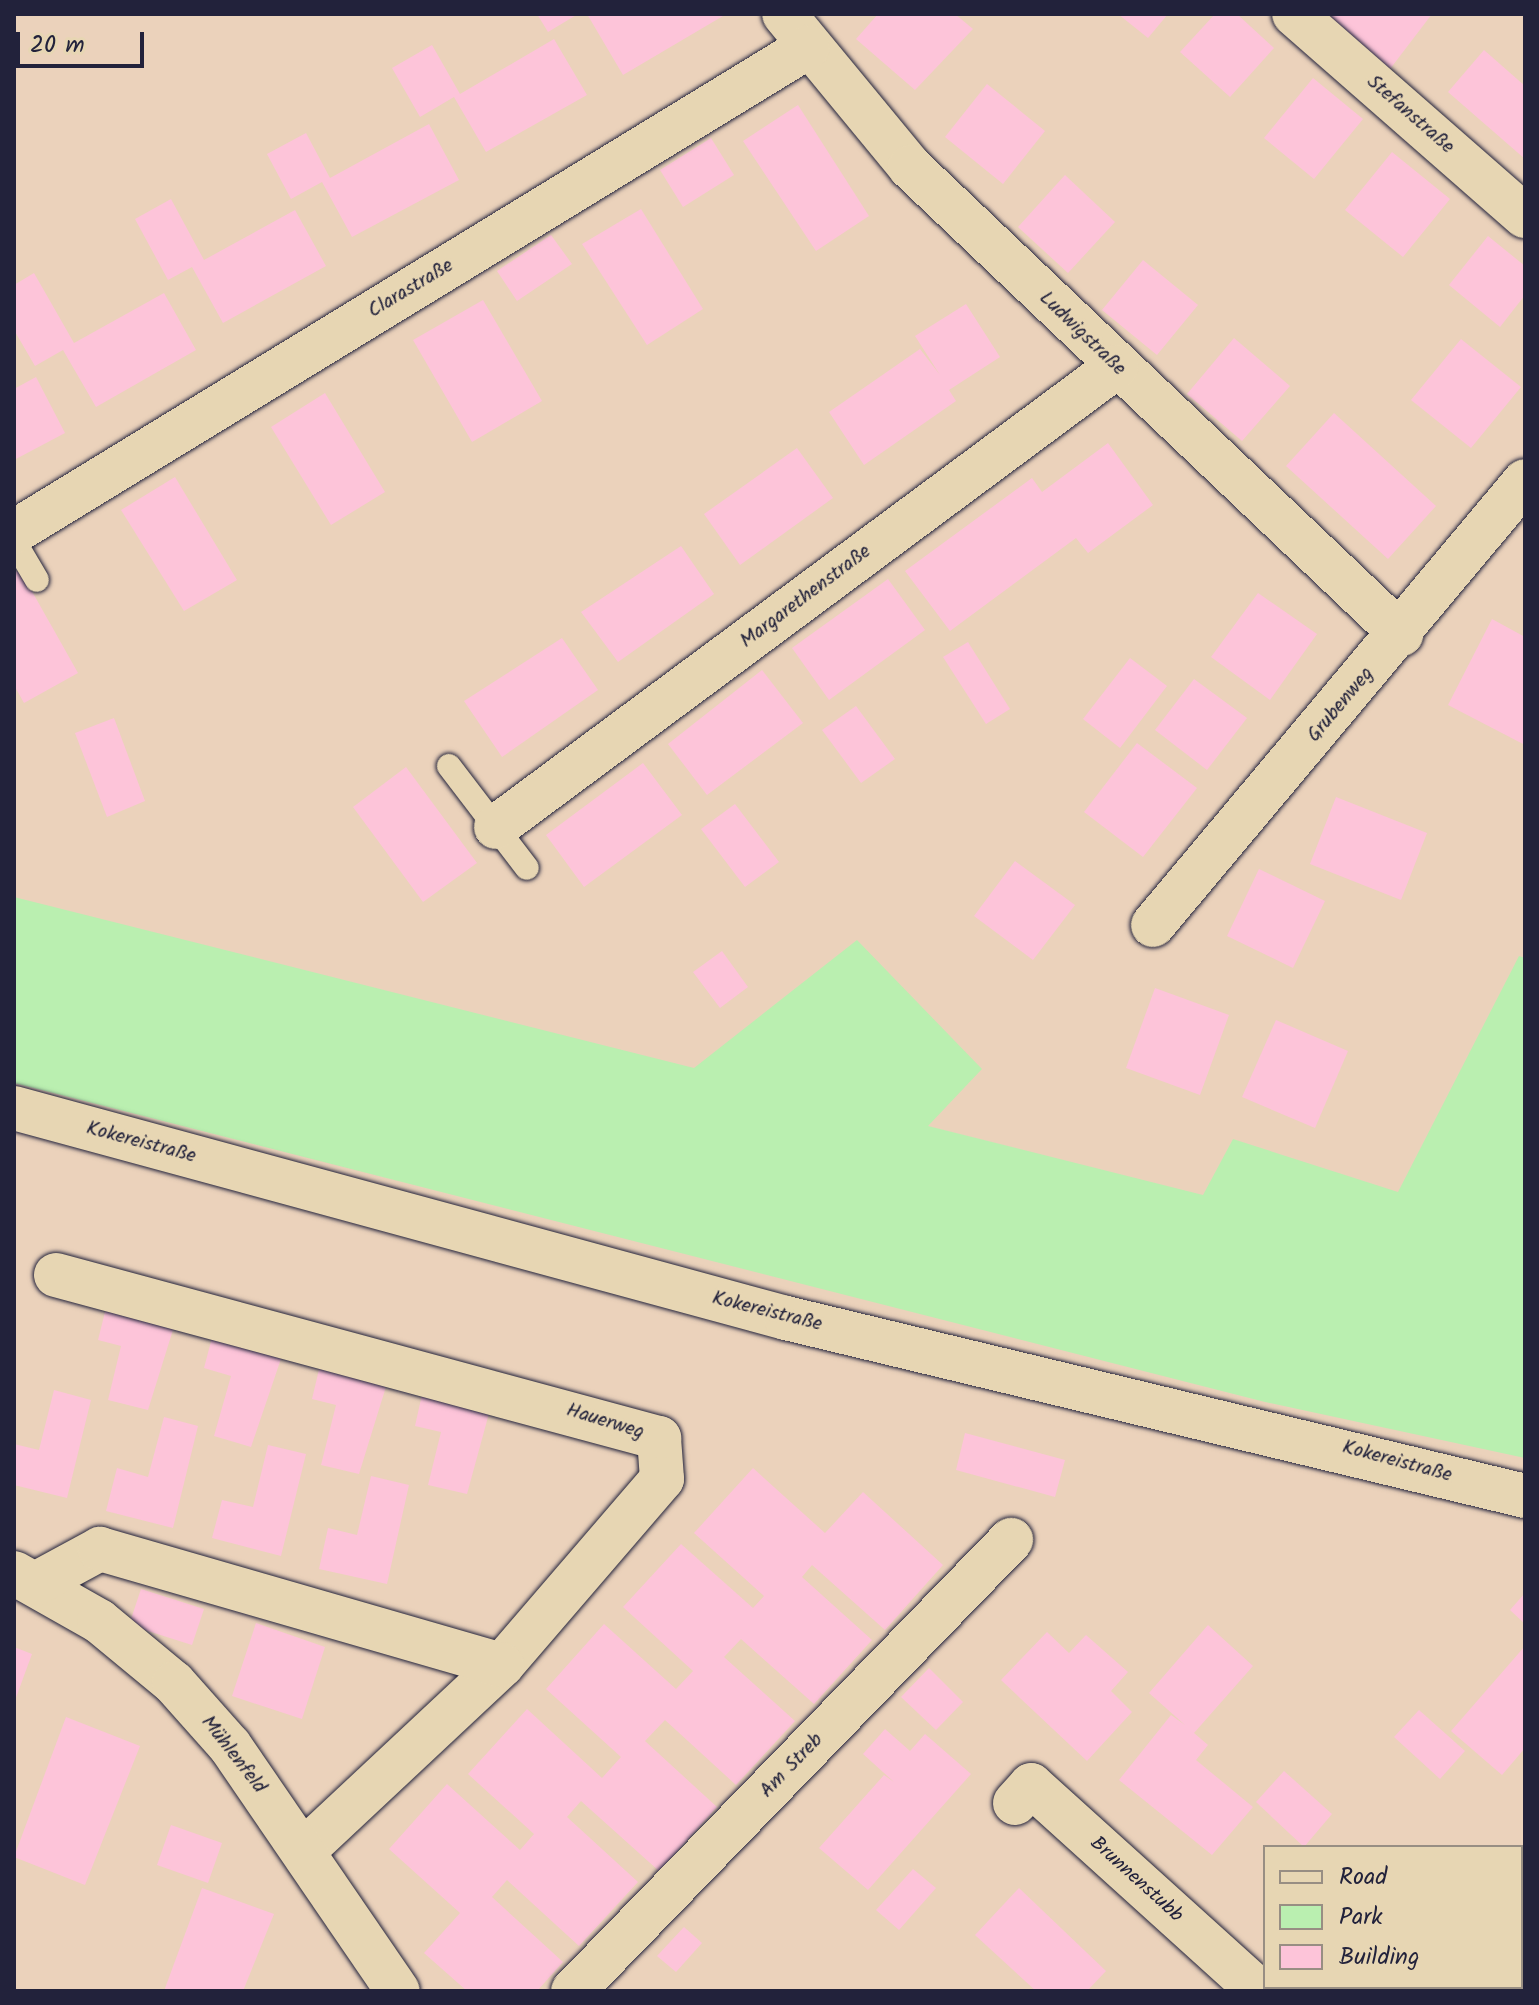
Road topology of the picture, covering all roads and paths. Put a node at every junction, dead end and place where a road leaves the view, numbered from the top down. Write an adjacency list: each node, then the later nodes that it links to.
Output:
1 (1294, 14): 3 (street, Stefanstraße)
2 (796, 30): 4 (street, Ludwigstraße); 6 (street, Clarastraße)
3 (1525, 216)
4 (1116, 367): 9 (street, Ludwigstraße); 11 (street, Margarethenstraße)
5 (1525, 481): 9 (street, Grubenweg)
6 (14, 532)
7 (14, 541): 8 (lane)
8 (37, 580)
9 (1401, 634): 13 (street, Grubenweg)
10 (449, 766): 11 (lane)
11 (496, 827): 12 (lane)
12 (527, 868)
13 (1153, 925)
14 (14, 1108): 16 (street, Kokereistraße)
15 (56, 1275): 19 (street, Hauerweg)
16 (1525, 1496)
17 (1011, 1540): 23 (street, Am Streb)
18 (26, 1578): 19 (street); 21 (street, Mühlenfeld)
19 (502, 1665): 21 (street, Hauerweg)
20 (1015, 1803): 24 (street, Brunnenstubb)
21 (303, 1851): 22 (street, Mühlenfeld)
22 (398, 1991)
23 (573, 1991)
24 (1259, 1991)

